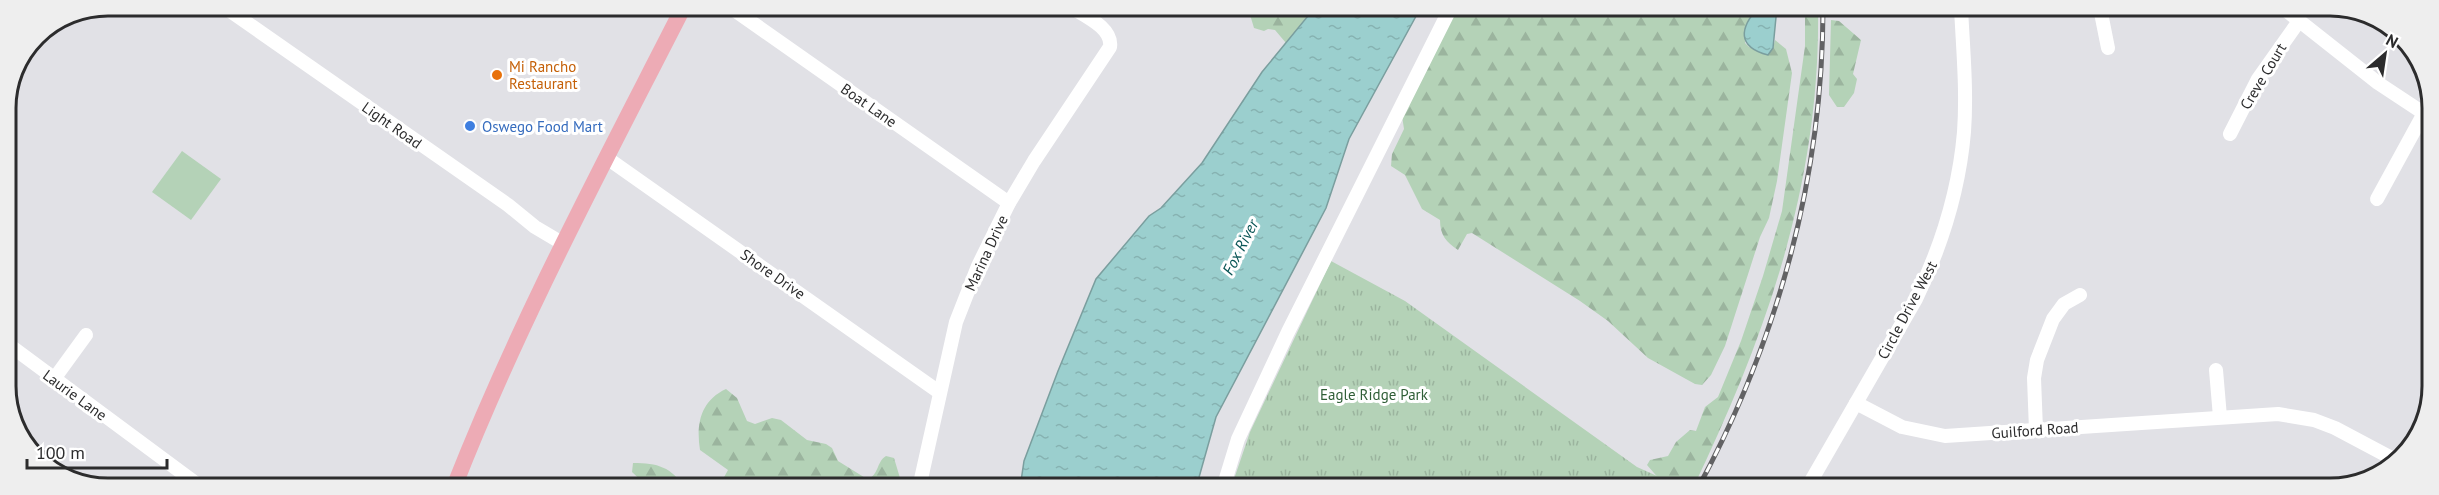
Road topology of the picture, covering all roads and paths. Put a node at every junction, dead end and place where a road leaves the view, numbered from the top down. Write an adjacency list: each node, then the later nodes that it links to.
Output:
1 (236, 16): 17 (street, Light Road)
2 (679, 16): 14 (main road)
3 (742, 16): 16 (street, Boat Lane)
4 (1084, 16): 16 (street, Marina Drive)
5 (1446, 16): 31 (street)
6 (1961, 16): 24 (street, Circle Drive West)
7 (2102, 16): 10 (street)
8 (2293, 16): 9 (street)
9 (2299, 21): 11 (street); 13 (street, Creve Court)
10 (2108, 48)
11 (2422, 113)
12 (2422, 124): 15 (street)
13 (2230, 134)
14 (607, 158): 17 (main road); 23 (street, Shore Drive)
15 (2377, 199)
16 (1009, 203): 23 (street, Marina Drive)
17 (562, 243): 29 (main road)
18 (2080, 295): 26 (street)
19 (86, 335): 22 (street)
20 (16, 350): 22 (street, Laurie Lane)
21 (2216, 370): 25 (street)
22 (54, 379): 28 (street, Laurie Lane)
23 (939, 392): 30 (street, Marina Drive)
24 (1856, 403): 26 (street, Guilford Road); 32 (street, Circle Drive West)
25 (2220, 417): 26 (street, Guilford Road); 27 (street, Guilford Road)
26 (2036, 430)
27 (2389, 456)
28 (189, 478)
29 (458, 478)
30 (921, 478)
31 (1226, 478)
32 (1813, 478)

